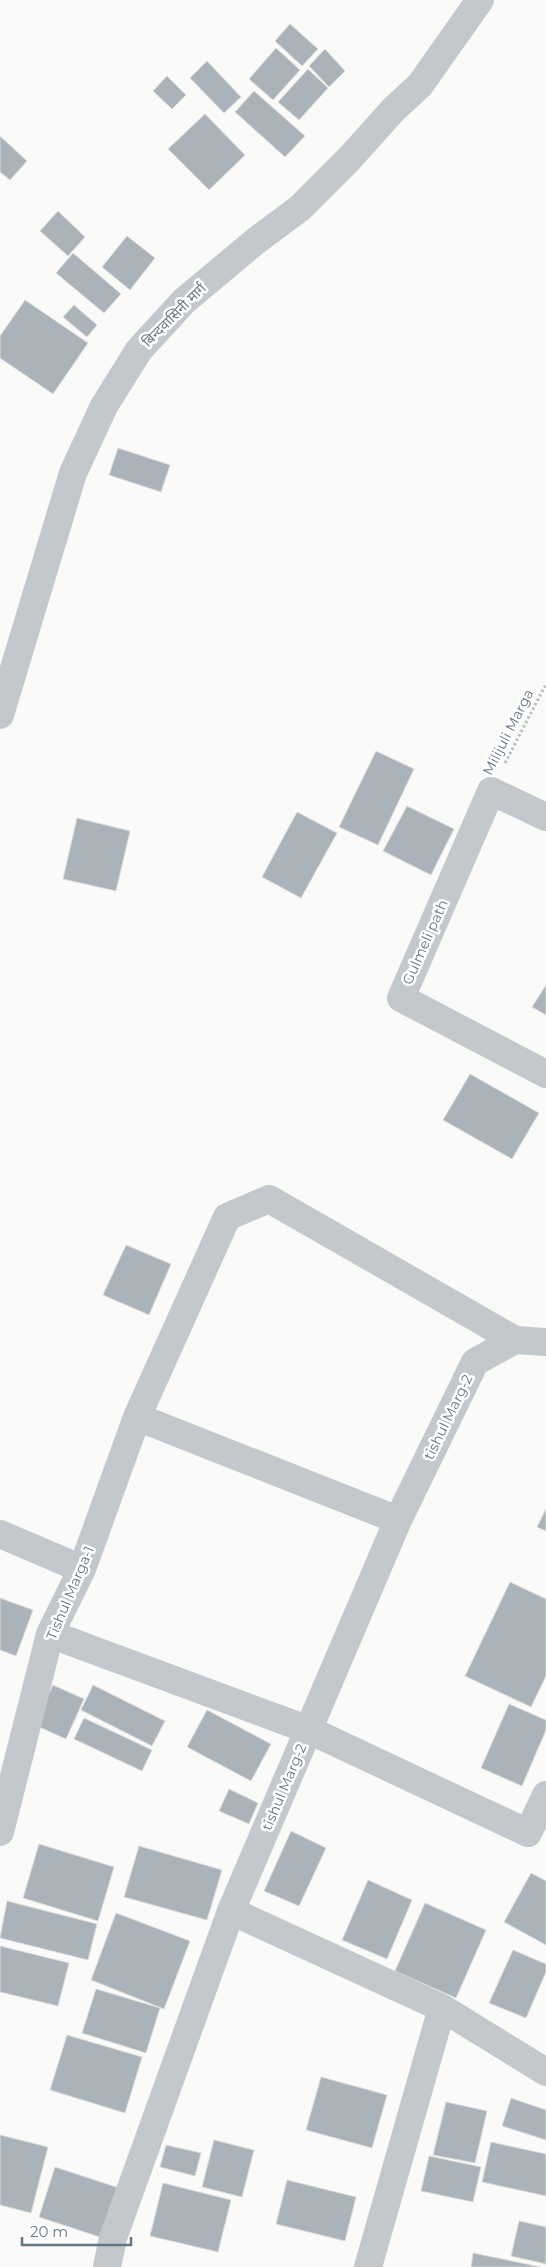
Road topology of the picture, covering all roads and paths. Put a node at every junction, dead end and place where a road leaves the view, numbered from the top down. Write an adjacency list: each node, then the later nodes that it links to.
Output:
1 (480, 0): 3 (street, बिन्दवासिनी मार्ग)
2 (546, 684): 4 (path, Milijuli Marga)
3 (0, 715)
4 (491, 791): 5 (street); 6 (street, Gulmeli path)
5 (546, 818)
6 (546, 1074)
7 (515, 1340): 8 (street); 9 (street, Tishul Marga-1); 10 (street, tishul Marg-2)
8 (546, 1342)
9 (137, 1417): 10 (street); 12 (street, Tishul Marga-1)
10 (398, 1520): 14 (street, tishul Marg-2)
11 (0, 1534): 12 (street)
12 (82, 1569): 13 (street, Tishul Marga-1)
13 (50, 1634): 14 (street); 16 (street, Tishul Marga-1)
14 (309, 1730): 15 (street); 17 (street, tishul Marg-2)
15 (546, 1795)
16 (0, 1832)
17 (230, 1910): 18 (street); 20 (street, tishul Marg-2)
18 (442, 2008): 19 (street); 21 (street)
19 (546, 2072)
20 (107, 2267)
21 (368, 2267)

